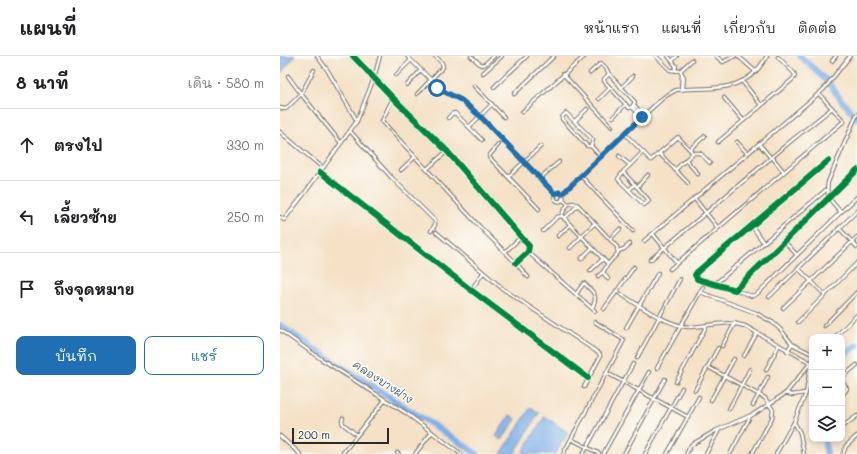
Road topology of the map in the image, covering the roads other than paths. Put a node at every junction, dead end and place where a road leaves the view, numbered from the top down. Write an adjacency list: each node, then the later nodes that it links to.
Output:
1 (316, 56): 68 (street)
2 (353, 56): 37 (street)
3 (380, 56): 37 (street)
4 (407, 56): 21 (street)
5 (435, 56): 38 (street)
6 (471, 56): 7 (street)
7 (494, 56)
8 (502, 56): 30 (street)
9 (527, 56): 42 (street)
10 (554, 56): 48 (street)
11 (585, 56): 32 (street)
12 (656, 56): 27 (street)
13 (668, 56): 22 (street)
14 (677, 56): 22 (street)
15 (716, 56): 16 (street)
16 (736, 56): 29 (street)
17 (767, 56): 29 (street)
18 (836, 56): 24 (street)
19 (850, 56): 49 (street)
20 (778, 57): 55 (street)
21 (411, 60): 26 (street); 34 (street)
22 (673, 60): 27 (street)
23 (692, 60): 28 (street)
24 (832, 61)
25 (314, 70): 46 (street)
26 (421, 70): 38 (street); 40 (street)
27 (675, 70): 28 (street)
28 (681, 72): 45 (street)
29 (756, 72): 39 (street)
30 (483, 73)
31 (590, 73): 33 (street)
32 (563, 74): 60 (street); 71 (street)
33 (609, 74): 43 (street); 44 (street)
34 (396, 75)
35 (288, 76): 46 (street)
36 (633, 76): 44 (street)
37 (374, 78): 50 (street); 68 (street)
38 (431, 80): 47 (street); 62 (street)
39 (742, 81): 45 (street); 55 (street)
40 (407, 85)
41 (474, 86): 53 (street)
42 (494, 87)
43 (610, 88): 52 (street); 54 (street)
44 (621, 88): 56 (street)
45 (682, 89): 64 (street)
46 (301, 94): 57 (street); 79 (street)
47 (417, 94)
48 (514, 94)
49 (819, 94): 58 (street); 81 (street)
50 (393, 98): 85 (street); 91 (street)
51 (724, 98): 67 (street)
52 (599, 99)
53 (492, 104): 62 (street); 65 (street)
54 (626, 104): 56 (street); 63 (street)
55 (761, 105): 67 (street)
56 (633, 106): 64 (street)
57 (280, 108)
58 (831, 109): 93 (street); 107 (street)
59 (587, 110): 69 (street)
60 (522, 112)
61 (857, 114): 116 (street)
62 (480, 116): 70 (street); 96 (street)
63 (613, 116)
64 (643, 116): 74 (street)
65 (504, 117)
66 (448, 118): 70 (street)
67 (743, 120): 77 (street)
68 (357, 121): 72 (street)
69 (575, 121): 83 (street); 83 (street)
70 (469, 127): 76 (street)
71 (612, 127)
72 (350, 131): 79 (street); 139 (street)
73 (280, 132): 100 (street)
74 (625, 134): 86 (street); 92 (street)
75 (705, 136): 84 (street)
76 (482, 140)
77 (718, 142)
78 (737, 142): 88 (street)
79 (341, 143): 100 (street)
80 (500, 144): 111 (street)
81 (758, 144): 88 (street); 93 (street)
82 (541, 146): 96 (street)
83 (591, 146): 92 (street)
84 (690, 149): 87 (street); 89 (street)
85 (447, 151): 101 (street); 143 (street)
86 (643, 152): 89 (street); 99 (street)
87 (693, 153): 94 (street); 98 (street)
88 (747, 153): 120 (street)
89 (660, 154): 103 (street)
90 (619, 156): 99 (street)
91 (415, 157): 101 (street); 102 (street)
92 (601, 157): 109 (street)
93 (771, 158): 107 (street); 128 (street)
94 (686, 160): 103 (street); 108 (street)
95 (828, 161): 134 (street)
96 (524, 162): 111 (street); 112 (street)
97 (559, 162): 112 (street)
98 (710, 163)
99 (630, 165): 106 (street)
100 (322, 168): 105 (street)
101 (427, 169): 158 (street)
102 (401, 170)
103 (675, 170): 113 (street)
104 (857, 170): 121 (street)
105 (320, 172): 130 (street); 182 (street)
106 (623, 172): 114 (street); 115 (street)
107 (784, 172): 135 (street)
108 (698, 174)
109 (580, 176): 118 (street); 140 (street)
110 (648, 176): 114 (street)
111 (508, 177): 125 (street)
112 (540, 178): 117 (street)
113 (688, 183)
114 (636, 185): 115 (street); 115 (street)
115 (629, 190)
116 (826, 190): 121 (street); 149 (street)
117 (555, 194): 118 (street); 122 (street)
118 (562, 194): 122 (street)
119 (857, 197): 127 (street)
120 (694, 198): 128 (street); 142 (street)
121 (829, 198): 127 (street); 150 (street)
122 (562, 199): 123 (street)
123 (568, 204): 124 (street); 129 (street)
124 (578, 204): 131 (street); 132 (street)
125 (539, 209)
126 (857, 211): 136 (street)
127 (841, 212): 160 (street)
128 (706, 213): 135 (street); 156 (street)
129 (562, 216): 131 (street); 138 (street)
130 (280, 217)
131 (564, 219): 133 (street)
132 (595, 223): 145 (street); 147 (street)
133 (570, 225): 144 (street); 145 (street)
134 (752, 226): 149 (street); 180 (street)
135 (718, 228): 165 (street)
136 (839, 228): 151 (street); 169 (street)
137 (620, 229): 147 (street)
138 (543, 230)
139 (431, 231)
140 (632, 231)
141 (436, 232): 173 (street)
142 (653, 234): 148 (street); 156 (street)
143 (522, 236): 158 (street); 159 (street)
144 (558, 236)
145 (581, 237): 154 (street); 155 (street)
146 (857, 237): 151 (street)
147 (610, 239): 157 (street)
148 (644, 241)
149 (763, 242): 180 (street)
150 (785, 242): 160 (street); 183 (street)
151 (852, 242): 153 (street); 179 (street)
152 (630, 244): 157 (street)
153 (857, 247)
154 (570, 248)
155 (592, 248): 161 (street); 162 (street)
156 (665, 248): 163 (street); 165 (street)
157 (618, 251): 167 (street)
158 (505, 252): 164 (street)
159 (528, 252): 164 (street); 187 (street)
160 (797, 256): 183 (street)
161 (581, 259)
162 (603, 259): 167 (street); 171 (street)
163 (650, 260)
164 (516, 263): 176 (street)
165 (677, 263): 170 (street)
166 (857, 263): 188 (street)
167 (608, 264): 172 (street)
168 (634, 267): 184 (street)
169 (798, 268): 179 (street); 189 (street)
170 (670, 269)
171 (590, 270)
172 (603, 272): 175 (street); 177 (street)
173 (483, 273): 182 (street); 230 (street)
174 (658, 273): 190 (street)
175 (598, 276)
176 (528, 277)
177 (608, 279)
178 (680, 279): 196 (street)
179 (812, 281): 188 (street); 192 (street)
180 (715, 284): 183 (street)
181 (703, 287): 185 (street)
182 (471, 290): 230 (street)
183 (735, 290)
184 (616, 291): 190 (street); 193 (street)
185 (700, 292): 201 (street); 207 (street)
186 (857, 292): 202 (street)
187 (576, 294): 191 (street); 191 (street)
188 (825, 294): 198 (street)
189 (769, 297)
190 (639, 305): 196 (street); 203 (street)
191 (592, 308): 194 (street)
192 (783, 308)
193 (604, 309)
194 (595, 311)
195 (857, 315): 206 (street)
196 (660, 317): 201 (street); 214 (street)
197 (595, 322): 226 (street)
198 (798, 322)
199 (735, 323): 200 (street); 205 (street); 209 (street)
200 (707, 324): 201 (street); 233 (street)
201 (681, 325): 221 (street)
202 (824, 326)
203 (626, 328)
204 (280, 330): 244 (street)
205 (757, 333): 208 (street); 213 (street)
206 (837, 334)
207 (792, 344): 211 (street); 212 (street)
208 (779, 345): 211 (street); 223 (street)
209 (722, 346)
210 (718, 348): 220 (street)
211 (787, 351): 216 (street)
212 (809, 352)
213 (744, 356)
214 (638, 358)
215 (734, 359): 228 (street)
216 (809, 361)
217 (633, 364): 232 (street)
218 (809, 364): 239 (street)
219 (857, 365): 227 (street)
220 (708, 367): 228 (street); 238 (street)
221 (658, 368)
222 (750, 369): 234 (street)
223 (766, 370)
224 (810, 370): 240 (street)
225 (649, 372): 237 (street)
226 (607, 373): 232 (street); 261 (street)
227 (845, 375)
228 (725, 376): 234 (street); 245 (street)
229 (768, 377): 241 (street)
230 (588, 378): 235 (street)
231 (665, 380): 243 (street)
232 (623, 381): 237 (street); 262 (street)
233 (676, 382)
234 (742, 385): 241 (street); 249 (street)
235 (584, 386)
236 (682, 388): 248 (street)
237 (639, 390): 243 (street); 269 (street)
238 (695, 390)
239 (786, 393): 240 (street); 247 (street)
240 (806, 393): 254 (street)
241 (758, 394): 246 (street); 247 (street)
242 (698, 397): 252 (street)
243 (655, 399): 248 (street); 270 (street)
244 (385, 400): 257 (street); 258 (street)
245 (711, 400)
246 (753, 405)
247 (769, 405): 250 (street); 276 (street)
248 (671, 408): 252 (street); 271 (street)
249 (729, 409)
250 (751, 415): 256 (street); 275 (street)
251 (857, 416): 255 (street)
252 (688, 417): 272 (street)
253 (343, 418): 258 (street)
254 (794, 422): 277 (street); 278 (street)
255 (845, 425)
256 (720, 430): 273 (street); 274 (street)
257 (432, 432): 265 (street); 266 (street)
258 (357, 435): 264 (street)
259 (280, 436): 263 (street)
260 (857, 436): 279 (street)
261 (571, 439): 262 (street); 267 (street)
262 (587, 447): 268 (street); 269 (street)
263 (300, 454)
264 (342, 454)
265 (415, 454)
266 (461, 454)
267 (563, 454)
268 (583, 454)
269 (602, 454)
270 (624, 454)
271 (645, 454)
272 (667, 454)
273 (686, 454)
274 (706, 454)
275 (730, 454)
276 (752, 454)
277 (776, 454)
278 (804, 454)
279 (843, 454)

